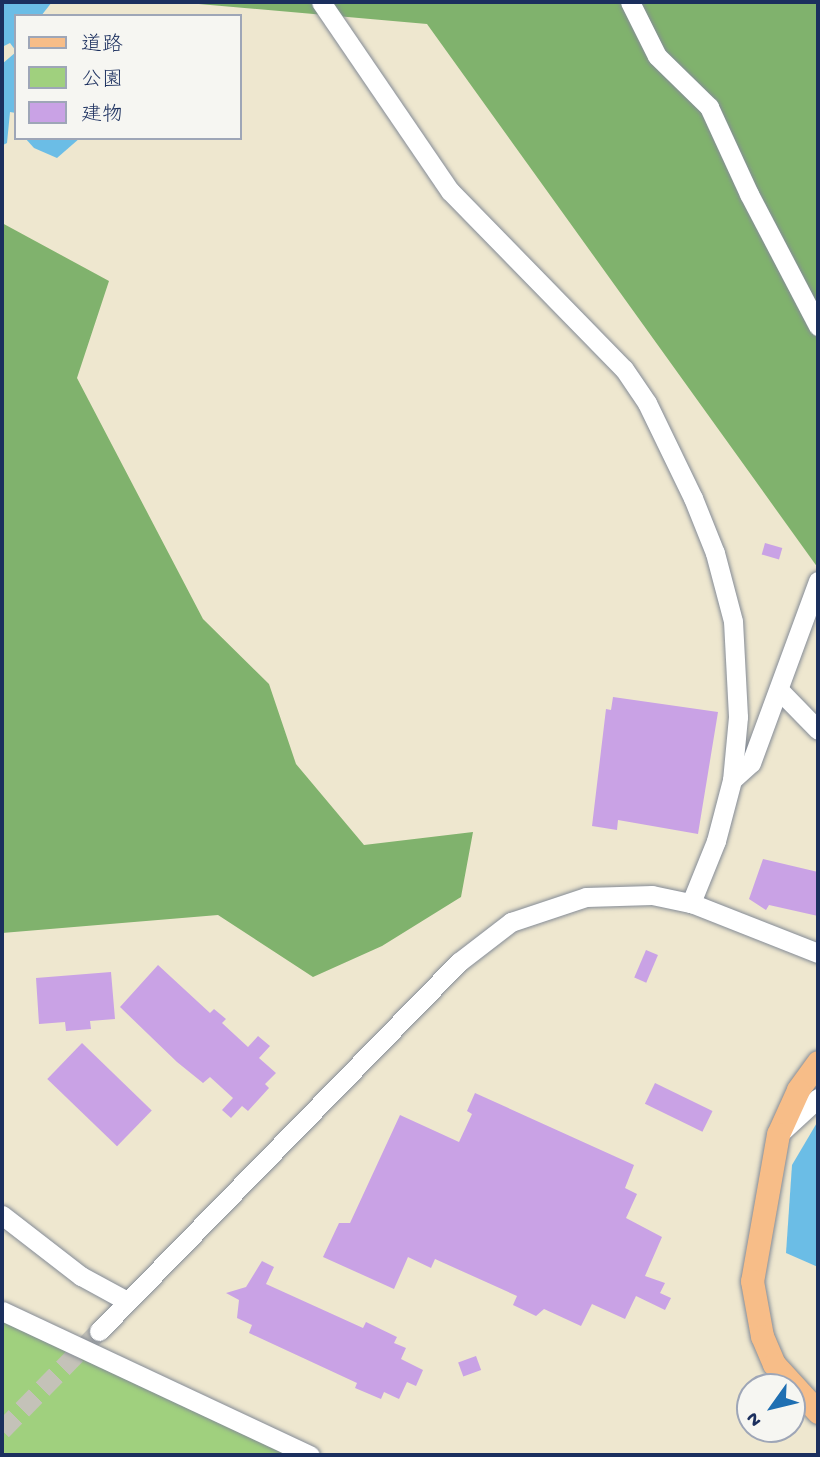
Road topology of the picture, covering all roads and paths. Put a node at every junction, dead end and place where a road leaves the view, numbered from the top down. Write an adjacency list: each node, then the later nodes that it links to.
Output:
1 (321, 2): 7 (street)
2 (630, 2): 3 (street)
3 (818, 326)
4 (818, 581): 5 (street)
5 (780, 691): 6 (street); 7 (street)
6 (818, 730)
7 (733, 780): 8 (street)
8 (691, 903): 9 (street); 14 (street)
9 (818, 953)
10 (818, 1062): 12 (main road)
11 (818, 1098): 12 (street)
12 (778, 1134): 17 (main road)
13 (2, 1215): 14 (street)
14 (127, 1301): 16 (street)
15 (2, 1311): 18 (street)
16 (99, 1331)
17 (818, 1412)
18 (310, 1455)

